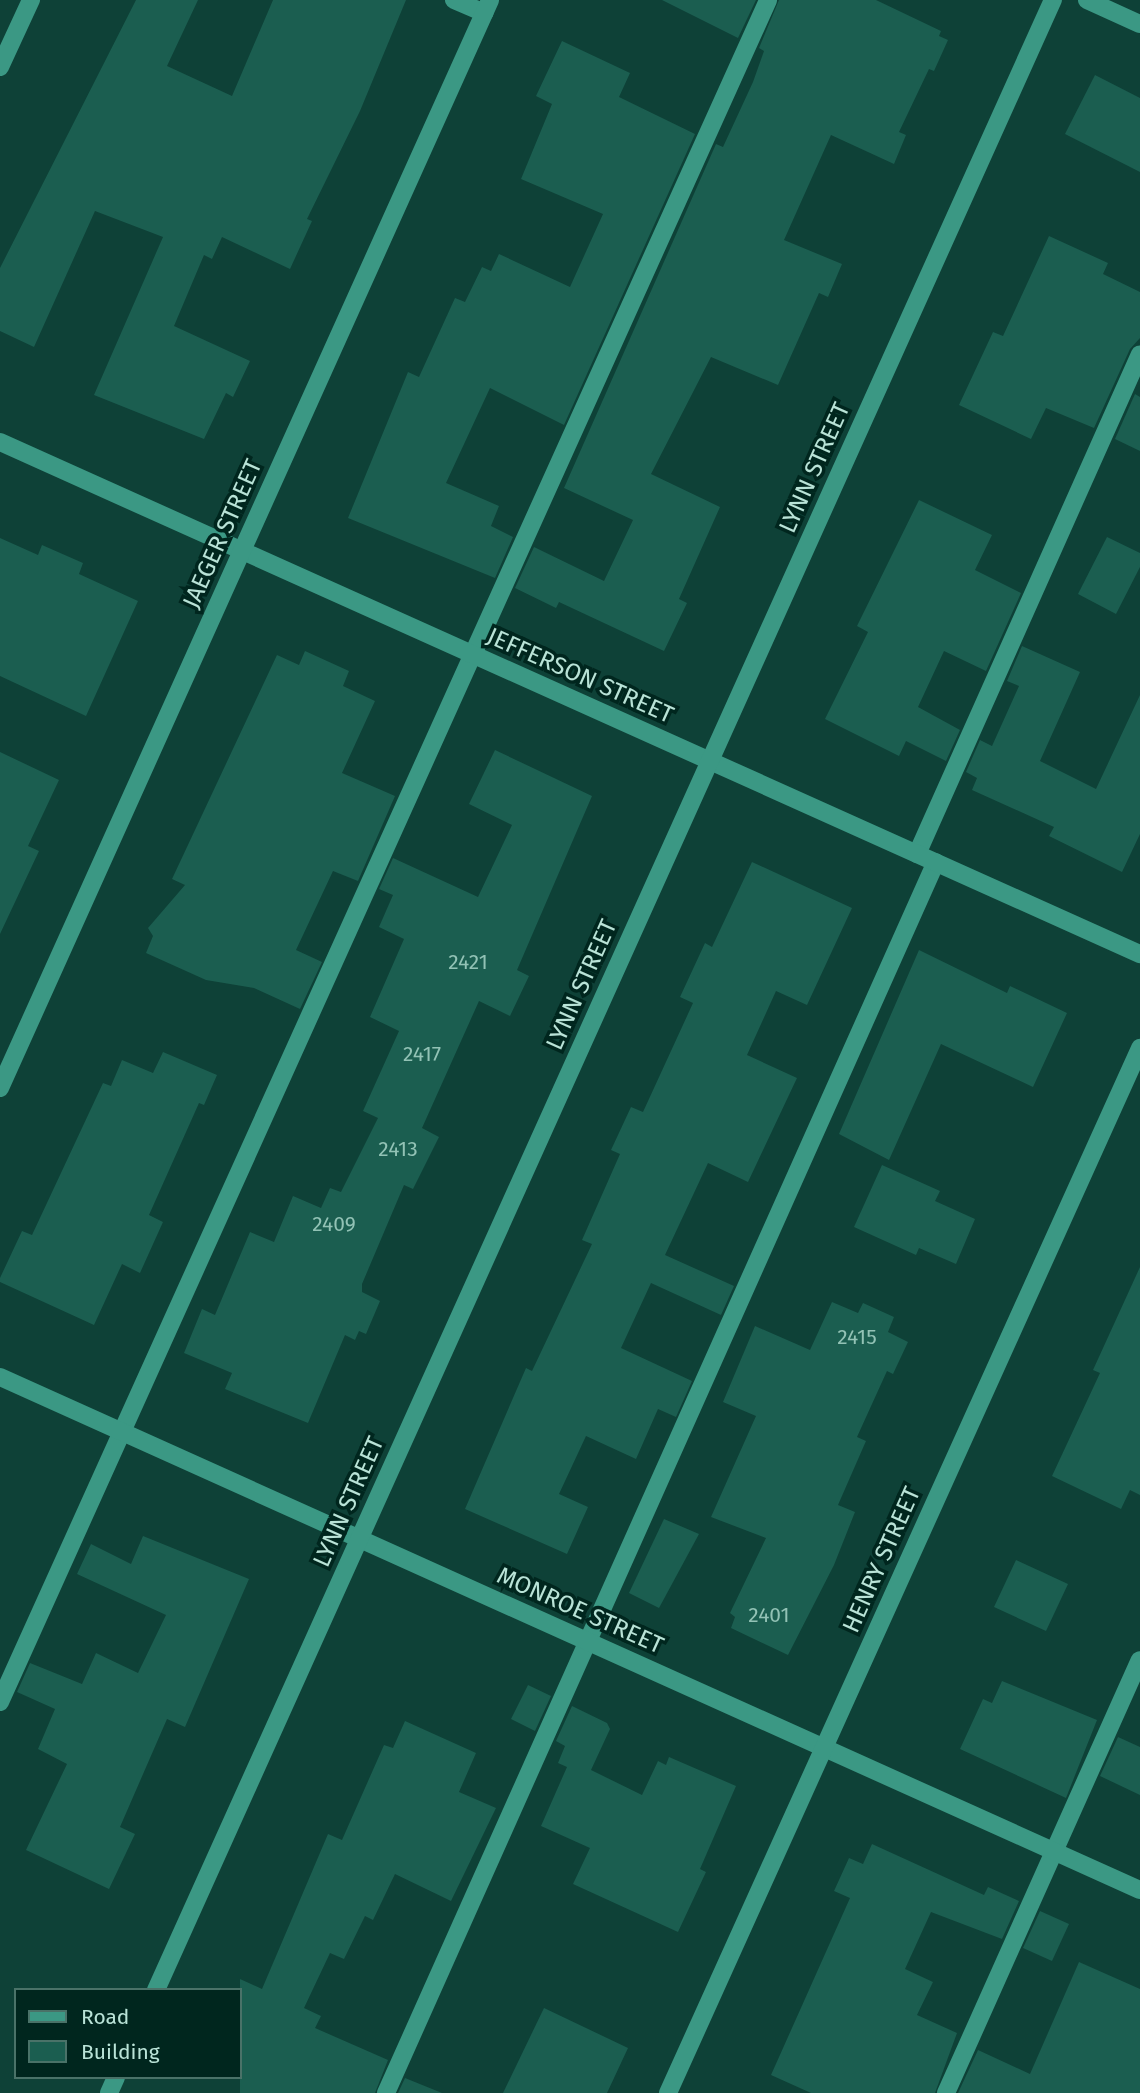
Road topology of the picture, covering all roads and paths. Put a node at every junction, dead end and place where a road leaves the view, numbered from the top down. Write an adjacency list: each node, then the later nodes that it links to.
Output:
1 (31, 0): 8 (street)
2 (454, 0): 6 (street)
3 (768, 0): 12 (street)
4 (1053, 0): 13 (street, LYNN STREET)
5 (1087, 0): 7 (street)
6 (487, 7): 11 (street, JAEGER STREET)
7 (1140, 24)
8 (0, 67)
9 (1140, 354): 14 (street)
10 (0, 442): 11 (street, JEFFERSON STREET)
11 (242, 551): 12 (street, JEFFERSON STREET); 18 (street, JAEGER STREET)
12 (473, 654): 13 (street, JEFFERSON STREET); 20 (street)
13 (710, 761): 14 (street, JEFFERSON STREET); 21 (street, LYNN STREET)
14 (917, 854): 15 (street, JEFFERSON STREET)
15 (936, 862): 16 (street, JEFFERSON STREET); 22 (street)
16 (1140, 954)
17 (1140, 1048): 25 (street, HENRY STREET)
18 (0, 1088)
19 (0, 1377): 20 (street, MONROE STREET)
20 (122, 1432): 21 (street, MONROE STREET); 24 (street)
21 (359, 1539): 22 (street, MONROE STREET); 28 (street, LYNN STREET)
22 (587, 1642): 25 (street, MONROE STREET); 29 (street)
23 (1140, 1660): 26 (street)
24 (0, 1702)
25 (824, 1748): 26 (street, MONROE STREET); 30 (street, HENRY STREET)
26 (1054, 1851): 27 (street, MONROE STREET); 31 (street)
27 (1140, 1890)
28 (157, 1988)
29 (386, 2093)
30 (668, 2093)
31 (946, 2093)

